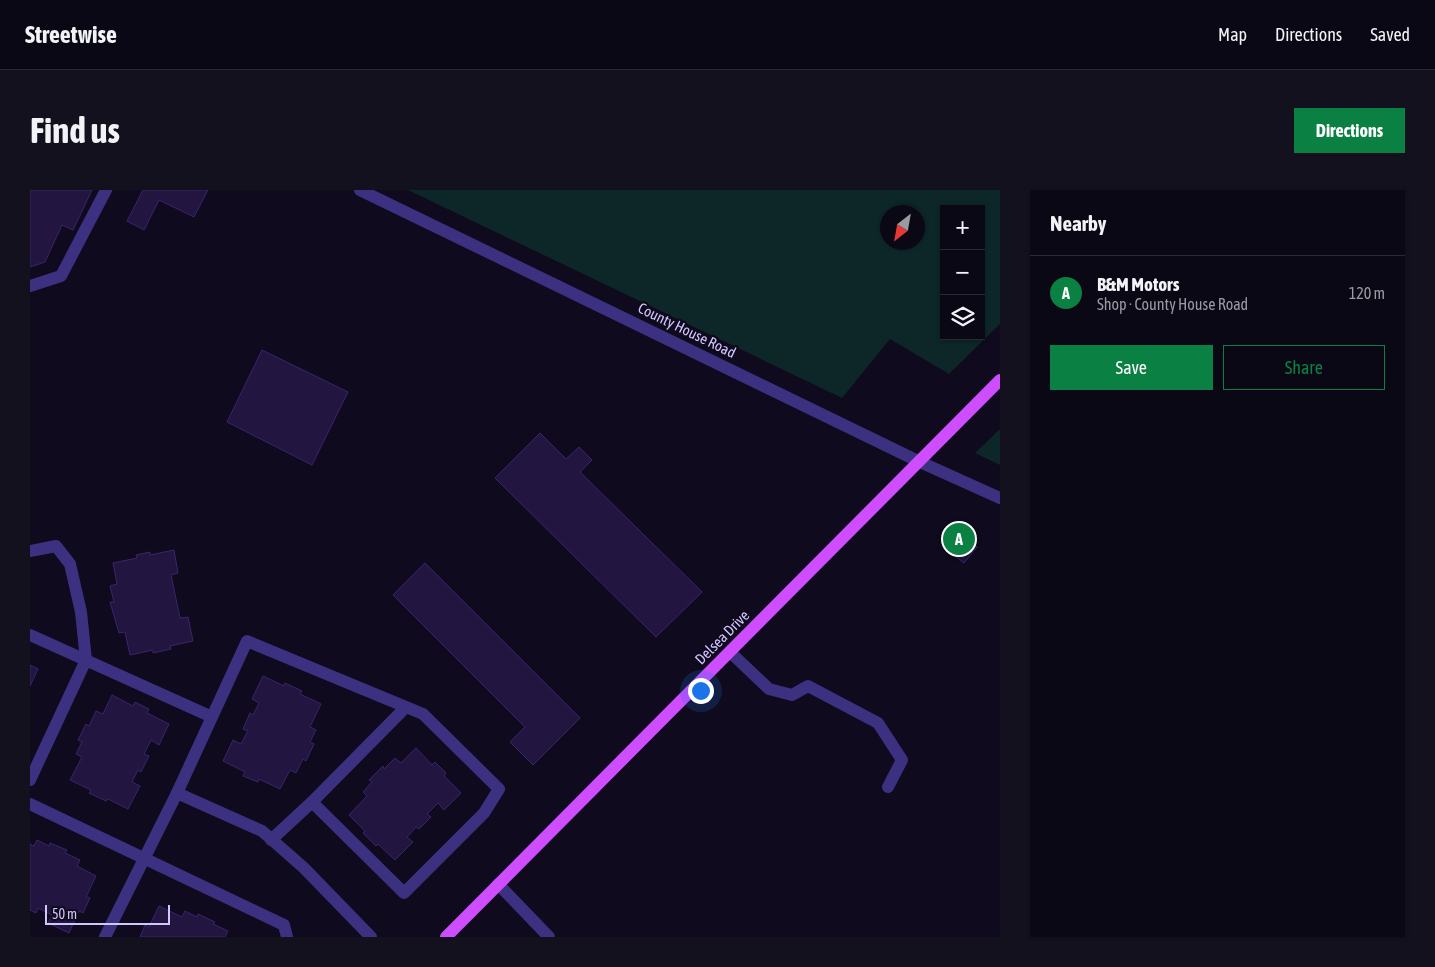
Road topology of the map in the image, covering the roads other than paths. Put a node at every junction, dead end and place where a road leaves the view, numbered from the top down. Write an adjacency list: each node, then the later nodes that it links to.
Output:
1 (106, 190): 3 (street)
2 (360, 190): 5 (street, County House Road)
3 (30, 286)
4 (1000, 380): 5 (main road, Delsea Drive)
5 (920, 462): 6 (street, County House Road); 9 (main road, Delsea Drive)
6 (1000, 498)
7 (30, 552): 10 (street)
8 (30, 635): 10 (street)
9 (730, 652): 14 (street); 20 (main road, Delsea Drive)
10 (86, 660): 12 (street); 13 (street)
11 (404, 708): 12 (street); 16 (street); 16 (street)
12 (212, 717): 15 (street)
13 (30, 780)
14 (888, 787)
15 (177, 793): 18 (street); 19 (street)
16 (312, 802): 18 (street)
17 (30, 804): 19 (street)
18 (272, 840): 23 (street)
19 (144, 858): 21 (street); 22 (street)
20 (498, 884): 24 (main road, Delsea Drive); 25 (street)
21 (105, 937)
22 (286, 937)
23 (372, 937)
24 (446, 937)
25 (548, 937)

